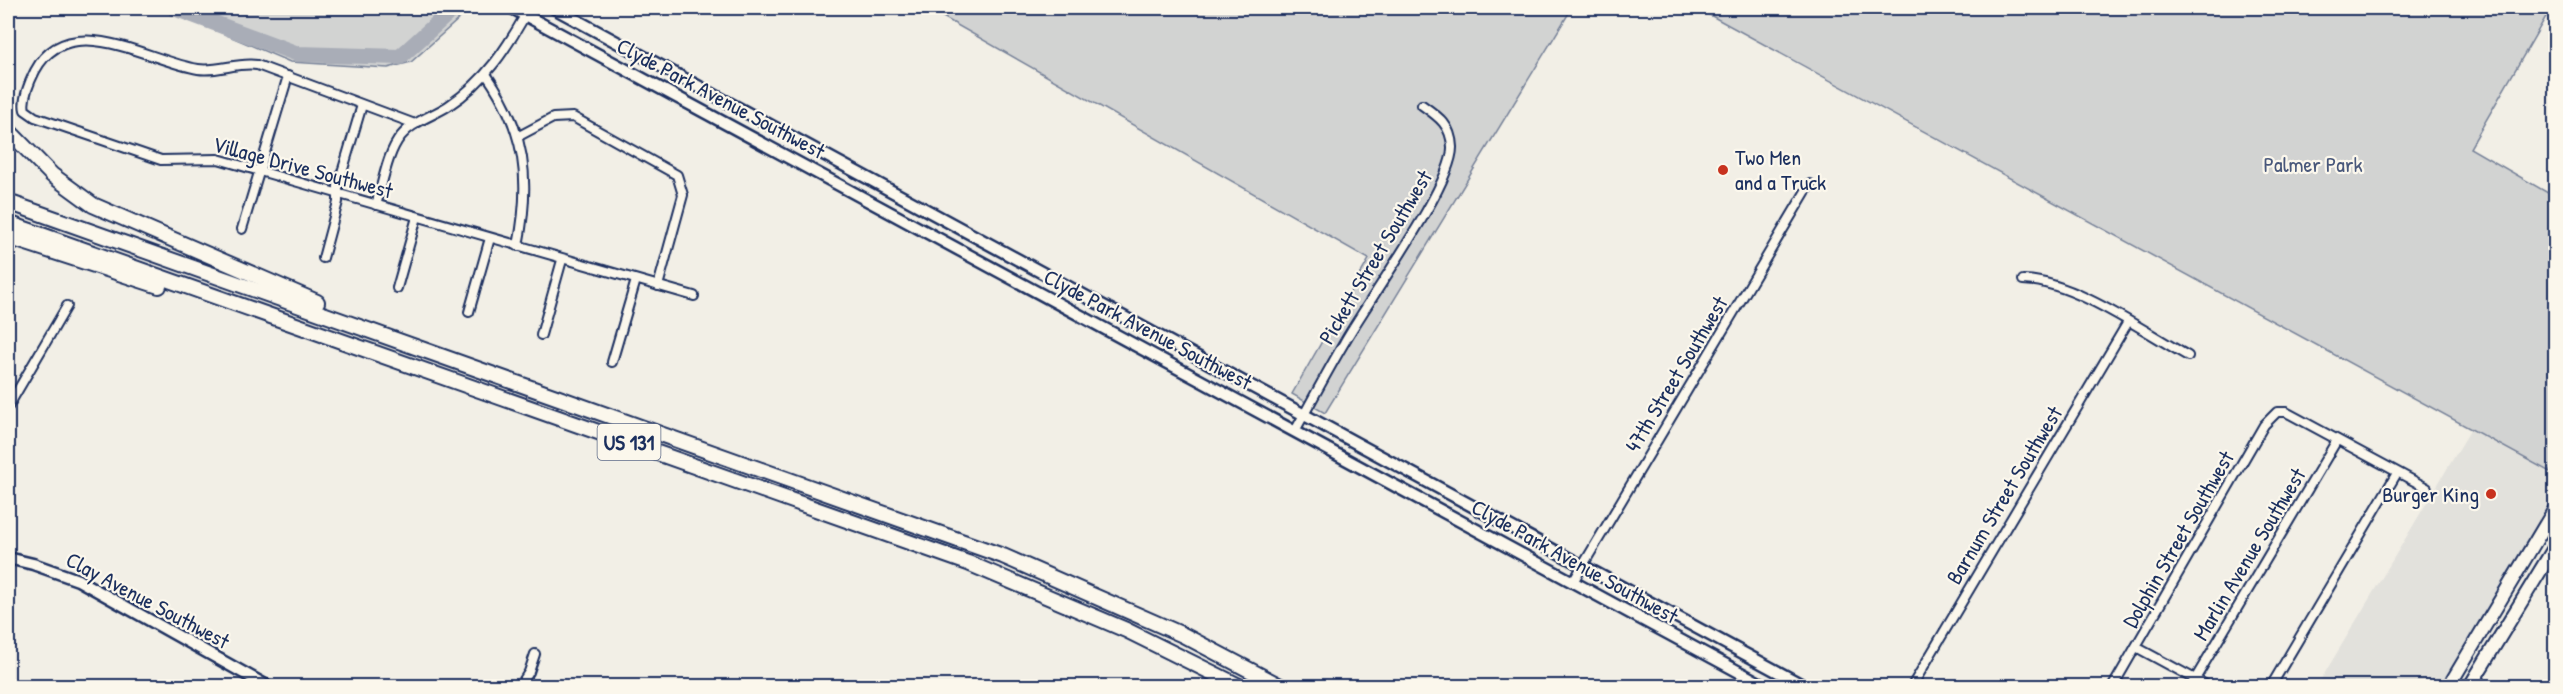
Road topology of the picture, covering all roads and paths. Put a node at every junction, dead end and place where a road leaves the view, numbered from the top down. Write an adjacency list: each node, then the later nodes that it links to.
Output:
1 (512, 8): 3 (main road, Clyde Park Avenue Southwest)
2 (554, 8): 9 (main road, Clyde Park Avenue Southwest)
3 (527, 11): 4 (street); 12 (main road, Clyde Park Avenue Southwest)
4 (486, 74): 8 (street); 11 (street)
5 (288, 76): 6 (street, Village Drive Southwest); 13 (street); 13 (street, Village Drive Southwest)
6 (362, 105): 8 (street, Village Drive Southwest); 15 (street)
7 (1422, 105): 44 (street, Pickett Street Southwest)
8 (415, 124): 17 (street)
9 (775, 128): 12 (main road); 24 (main road, Clyde Park Avenue Southwest)
10 (8, 130): 38 (highway)
11 (519, 136): 23 (street); 30 (street)
12 (766, 144): 27 (main road, Clyde Park Avenue Southwest)
13 (260, 172): 15 (street, Village Drive Southwest); 20 (street)
14 (1810, 184): 52 (street, 47th Street Southwest)
15 (338, 195): 17 (street, Village Drive Southwest); 25 (street)
16 (8, 202): 38 (highway, US 131)
17 (376, 205): 18 (street, Village Drive Southwest)
18 (417, 218): 22 (street, Village Drive Southwest); 31 (street)
19 (8, 223): 36 (highway, US 131)
20 (242, 230)
21 (8, 237): 36 (highway)
22 (490, 238): 23 (street, Village Drive Southwest); 34 (street)
23 (518, 246): 26 (street, Village Drive Southwest)
24 (996, 247): 27 (main road); 41 (main road, Clyde Park Avenue Southwest)
25 (323, 258)
26 (562, 260): 28 (street, Village Drive Southwest); 37 (street)
27 (987, 264): 42 (main road, Clyde Park Avenue Southwest)
28 (636, 280): 30 (street, Village Drive Southwest); 40 (street)
29 (2023, 280): 35 (street)
30 (658, 286): 32 (street, Village Drive Southwest)
31 (398, 288)
32 (694, 296)
33 (67, 306): 43 (street)
34 (469, 312)
35 (2128, 322): 39 (street); 65 (street, Barnum Street Southwest)
36 (297, 325): 61 (highway, US 131)
37 (541, 334)
38 (432, 351): 62 (highway, US 131)
39 (2188, 356)
40 (612, 362)
41 (1222, 369): 42 (main road); 44 (main road, Clyde Park Avenue Southwest)
42 (1212, 386): 45 (main road, Clyde Park Avenue Southwest)
43 (8, 407)
44 (1304, 414): 45 (street, Pickett Street Southwest); 52 (main road, Clyde Park Avenue Southwest)
45 (1295, 431): 53 (main road, Clyde Park Avenue Southwest)
46 (2337, 440): 47 (street); 54 (street, Dolphin Street Southwest); 58 (street, Marlin Avenue Southwest)
47 (2397, 473): 48 (street); 68 (street)
48 (2427, 488)
49 (2556, 507): 69 (main road)
50 (2556, 545): 70 (main road)
51 (8, 558): 59 (main road, Clay Avenue Southwest)
52 (1583, 565): 53 (street, 47th Street Southwest); 57 (main road, Clyde Park Avenue Southwest)
53 (1573, 582): 56 (main road, Clyde Park Avenue Southwest)
54 (2136, 647): 58 (street); 66 (street, Dolphin Street Southwest)
55 (535, 654): 60 (street)
56 (1730, 668): 57 (main road); 63 (main road, Clyde Park Avenue Southwest)
57 (1775, 671): 64 (main road, Clyde Park Avenue Southwest)
58 (2193, 683): 67 (street)
59 (267, 687)
60 (520, 687)
61 (1239, 687)
62 (1280, 687)
63 (1765, 687)
64 (1804, 687)
65 (1912, 687)
66 (2113, 687)
67 (2208, 687)
68 (2271, 687)
69 (2449, 687)
70 (2470, 687)

